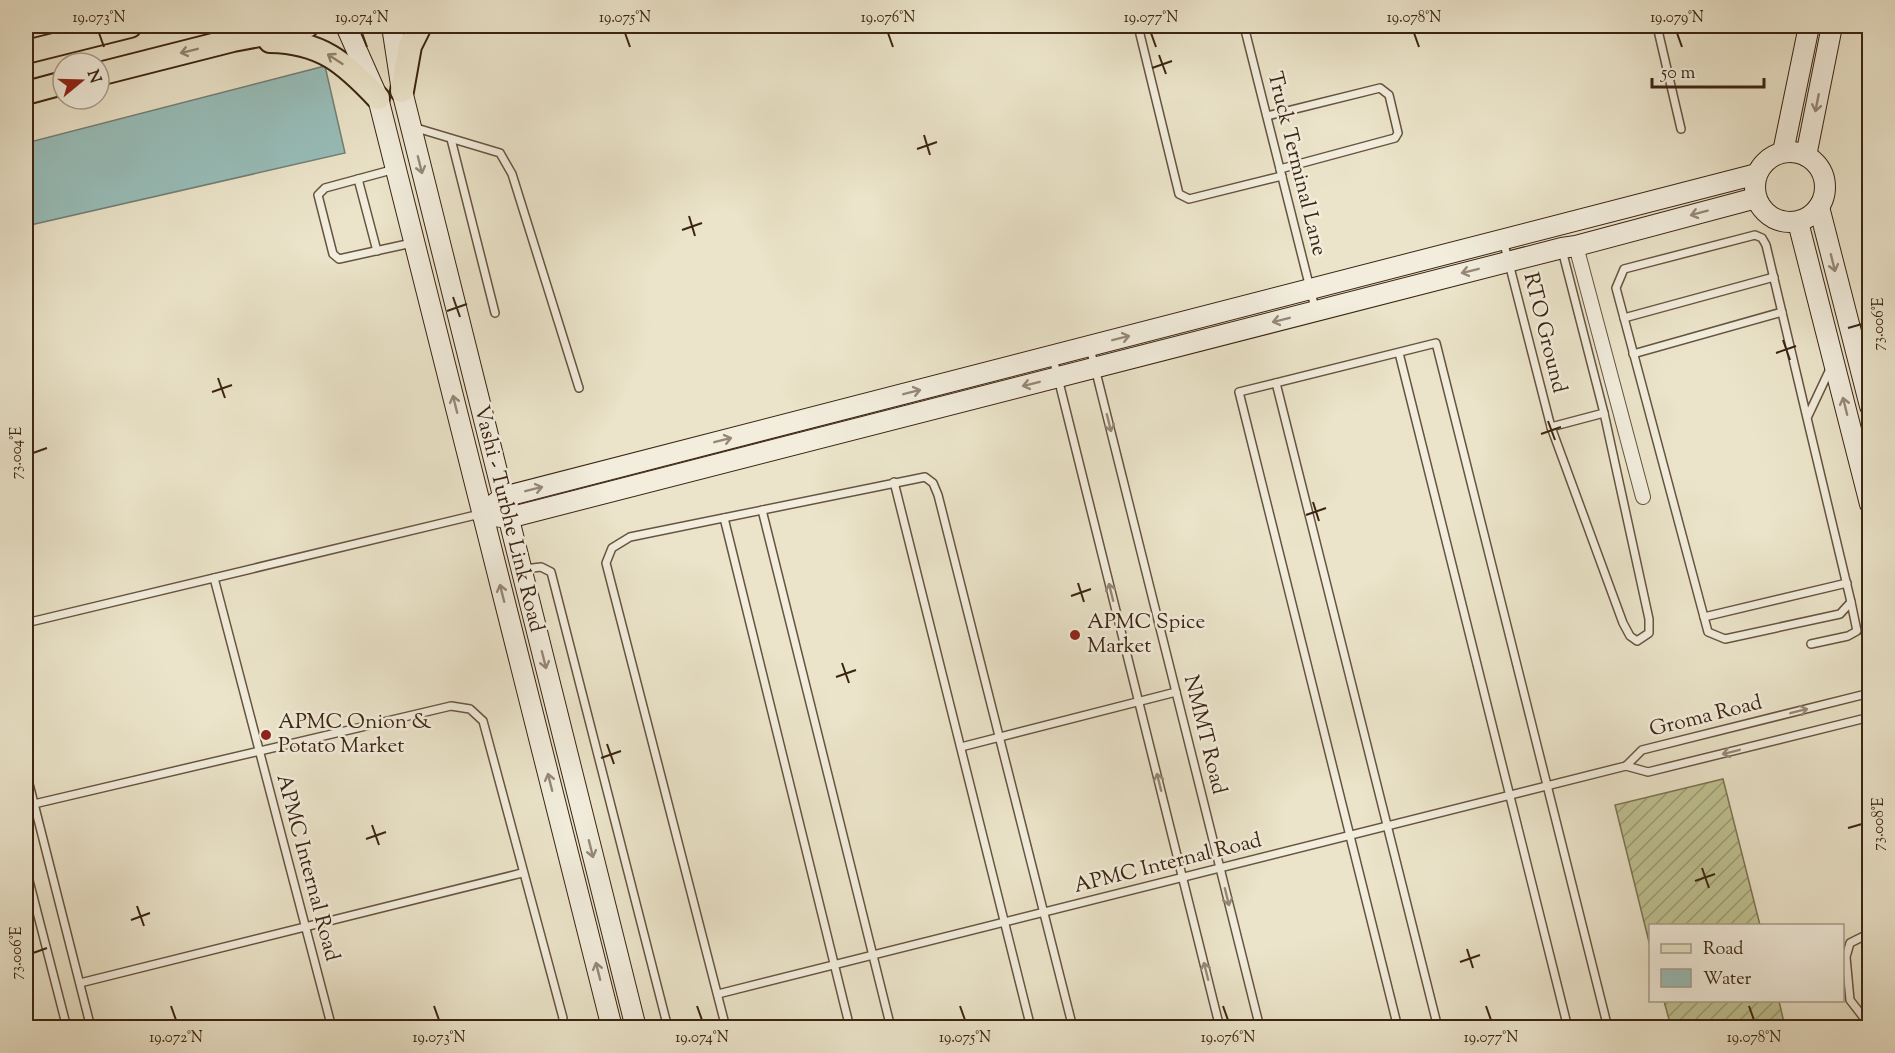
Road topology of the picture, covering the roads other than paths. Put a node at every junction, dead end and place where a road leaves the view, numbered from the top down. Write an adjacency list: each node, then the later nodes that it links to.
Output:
1 (130, 26): 12 (main road)
2 (307, 26): 11 (main road)
3 (346, 26): 17 (main road, Vashi - Turbhe Link Road)
4 (392, 26): 15 (main road, Vashi - Turbhe Link Road)
5 (420, 26): 15 (main road)
6 (1138, 26): 25 (lane)
7 (1244, 26): 18 (lane, Truck Terminal Lane)
8 (1657, 26): 20 (lane)
9 (1809, 26): 22 (main road)
10 (1832, 26): 23 (main road, one-way to 23)
11 (233, 40): 13 (main road, one-way to 13); 17 (main road, one-way to 11)
12 (26, 52)
13 (111, 71)
14 (51, 86): 16 (main road)
15 (402, 92): 19 (main road, Vashi - Turbhe Link Road)
16 (26, 93)
17 (378, 98): 24 (main road, Vashi - Turbhe Link Road)
18 (1267, 116): 25 (lane, Truck Terminal Lane); 25 (lane)
19 (410, 126): 21 (lane); 56 (main road, Vashi - Turbhe Link Road, one-way to 56)
20 (1682, 129)
21 (451, 139): 40 (lane); 50 (lane)
22 (1784, 152): 23 (main road); 26 (main road)
23 (1806, 156): 29 (main road)
24 (395, 168): 27 (lane); 32 (main road, Vashi - Turbhe Link Road)
25 (1281, 173): 37 (lane, Truck Terminal Lane)
26 (1757, 174): 28 (main road); 31 (main road)
27 (358, 179): 34 (lane); 34 (lane)
28 (1756, 198): 30 (main road); 33 (main road, one-way to 33)
29 (1819, 207): 30 (main road); 51 (main road, one-way to 51)
30 (1798, 222): 46 (main road)
31 (1503, 239): 35 (lane, RTO Ground); 37 (main road)
32 (414, 243): 34 (lane); 60 (main road, Vashi - Turbhe Link Road, one-way to 32)
33 (1569, 247): 35 (main road); 52 (lane, RTO Ground); 57 (street)
34 (377, 251)
35 (1509, 261): 38 (main road, one-way to 38); 54 (lane, RTO Ground)
36 (1774, 277): 39 (lane); 41 (lane); 41 (lane)
37 (1310, 289): 38 (lane, Truck Terminal Lane); 42 (main road, one-way to 37)
38 (1316, 311): 47 (main road, one-way to 47)
39 (1782, 312): 44 (lane); 53 (lane)
40 (495, 313)
41 (1624, 318): 44 (lane)
42 (1090, 346): 45 (main road); 47 (lane, NMMT Road)
43 (1399, 352): 49 (lane); 79 (lane); 80 (lane)
44 (1633, 354): 67 (lane)
45 (1052, 355): 48 (lane); 56 (main road, one-way to 45)
46 (1834, 362): 53 (lane); 58 (main road, one-way to 46)
47 (1095, 368): 48 (main road); 70 (lane, NMMT Road, one-way to 70)
48 (1058, 377): 61 (main road, one-way to 61); 72 (lane, one-way to 48)
49 (1276, 383): 82 (lane); 83 (lane)
50 (579, 388)
51 (1869, 405)
52 (1604, 413): 54 (lane, RTO Ground); 54 (lane)
53 (1807, 418): 65 (lane)
54 (1551, 427)
55 (894, 482): 59 (lane); 74 (lane); 75 (lane)
56 (503, 497): 60 (main road); 61 (main road, Vashi - Turbhe Link Road)
57 (1642, 497)
58 (1869, 504)
59 (762, 510): 62 (lane); 92 (lane)
60 (482, 513): 61 (main road); 64 (lane); 101 (main road, Vashi - Turbhe Link Road, one-way to 60)
61 (508, 518): 63 (main road, Vashi - Turbhe Link Road)
62 (724, 518): 93 (lane); 95 (lane)
63 (521, 569): 102 (main road, Vashi - Turbhe Link Road, one-way to 102); 103 (lane)
64 (214, 578): 68 (lane); 76 (lane, APMC Internal Road)
65 (1846, 583): 66 (lane); 67 (lane)
66 (1851, 603): 67 (lane); 69 (lane)
67 (1704, 617)
68 (26, 623)
69 (1811, 644)
70 (1176, 692): 72 (lane); 84 (lane, NMMT Road)
71 (1869, 693): 77 (lane, Groma Road, one-way to 71)
72 (1138, 702): 74 (lane); 87 (lane, one-way to 72)
73 (1869, 717): 77 (lane, Groma Road, one-way to 77)
74 (998, 737): 75 (lane); 88 (lane)
75 (961, 747): 89 (lane)
76 (259, 749): 81 (lane); 86 (lane); 90 (lane, APMC Internal Road)
77 (1626, 766): 79 (lane, APMC Internal Road)
78 (26, 772): 81 (lane)
79 (1547, 786): 80 (lane, APMC Internal Road); 114 (lane)
80 (1509, 795): 82 (lane, APMC Internal Road); 113 (lane)
81 (34, 804): 94 (lane)
82 (1387, 826): 83 (lane, APMC Internal Road); 112 (lane)
83 (1350, 836): 84 (lane, APMC Internal Road); 111 (lane)
84 (1220, 868): 87 (lane, APMC Internal Road); 110 (lane, NMMT Road, one-way to 110)
85 (26, 870): 97 (lane)
86 (522, 873): 90 (lane); 100 (lane)
87 (1183, 878): 88 (lane, APMC Internal Road); 109 (lane, one-way to 87)
88 (1042, 913): 89 (lane, APMC Internal Road); 108 (lane)
89 (1005, 922): 92 (lane, APMC Internal Road); 107 (lane)
90 (306, 928): 94 (lane); 99 (lane, APMC Internal Road)
91 (1869, 933): 96 (lane)
92 (873, 956): 93 (lane, APMC Internal Road); 106 (lane)
93 (835, 965): 95 (lane, APMC Internal Road); 105 (lane)
94 (80, 983): 98 (lane)
95 (718, 994): 104 (lane)
96 (1869, 1018)
97 (67, 1028)
98 (91, 1028)
99 (332, 1028)
100 (561, 1028)
101 (612, 1028)
102 (636, 1028)
103 (668, 1028)
104 (726, 1028)
105 (850, 1028)
106 (891, 1028)
107 (1031, 1028)
108 (1073, 1028)
109 (1220, 1028)
110 (1260, 1028)
111 (1398, 1028)
112 (1438, 1028)
113 (1568, 1028)
114 (1608, 1028)

